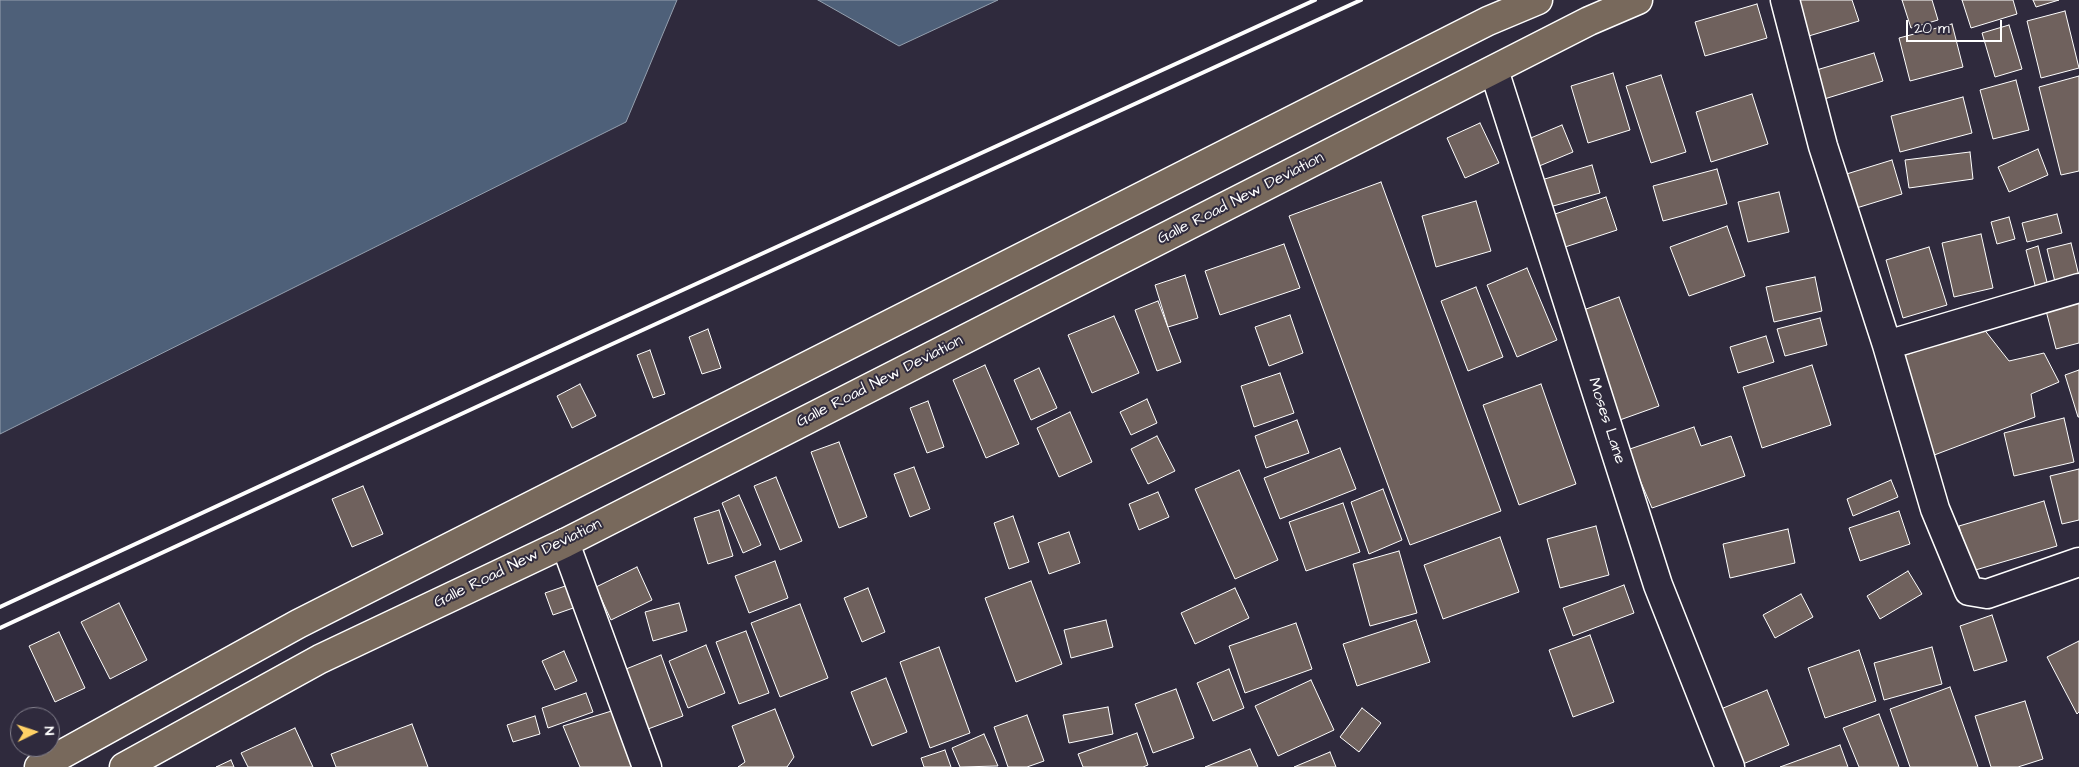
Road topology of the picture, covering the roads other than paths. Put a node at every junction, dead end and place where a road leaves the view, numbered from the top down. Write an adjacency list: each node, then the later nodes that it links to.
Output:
1 (1538, 0): 9 (main road)
2 (1638, 0): 4 (main road, Galle Road New Deviation)
3 (1785, 0): 6 (street)
4 (1494, 70): 7 (main road, Galle Road New Deviation); 13 (street, Moses Lane)
5 (2079, 288): 6 (street)
6 (1887, 345): 8 (street)
7 (565, 543): 11 (main road, Galle Road New Deviation); 12 (street)
8 (2079, 562)
9 (70, 759): 10 (main road)
10 (39, 767)
11 (124, 767)
12 (647, 767)
13 (1730, 767)

